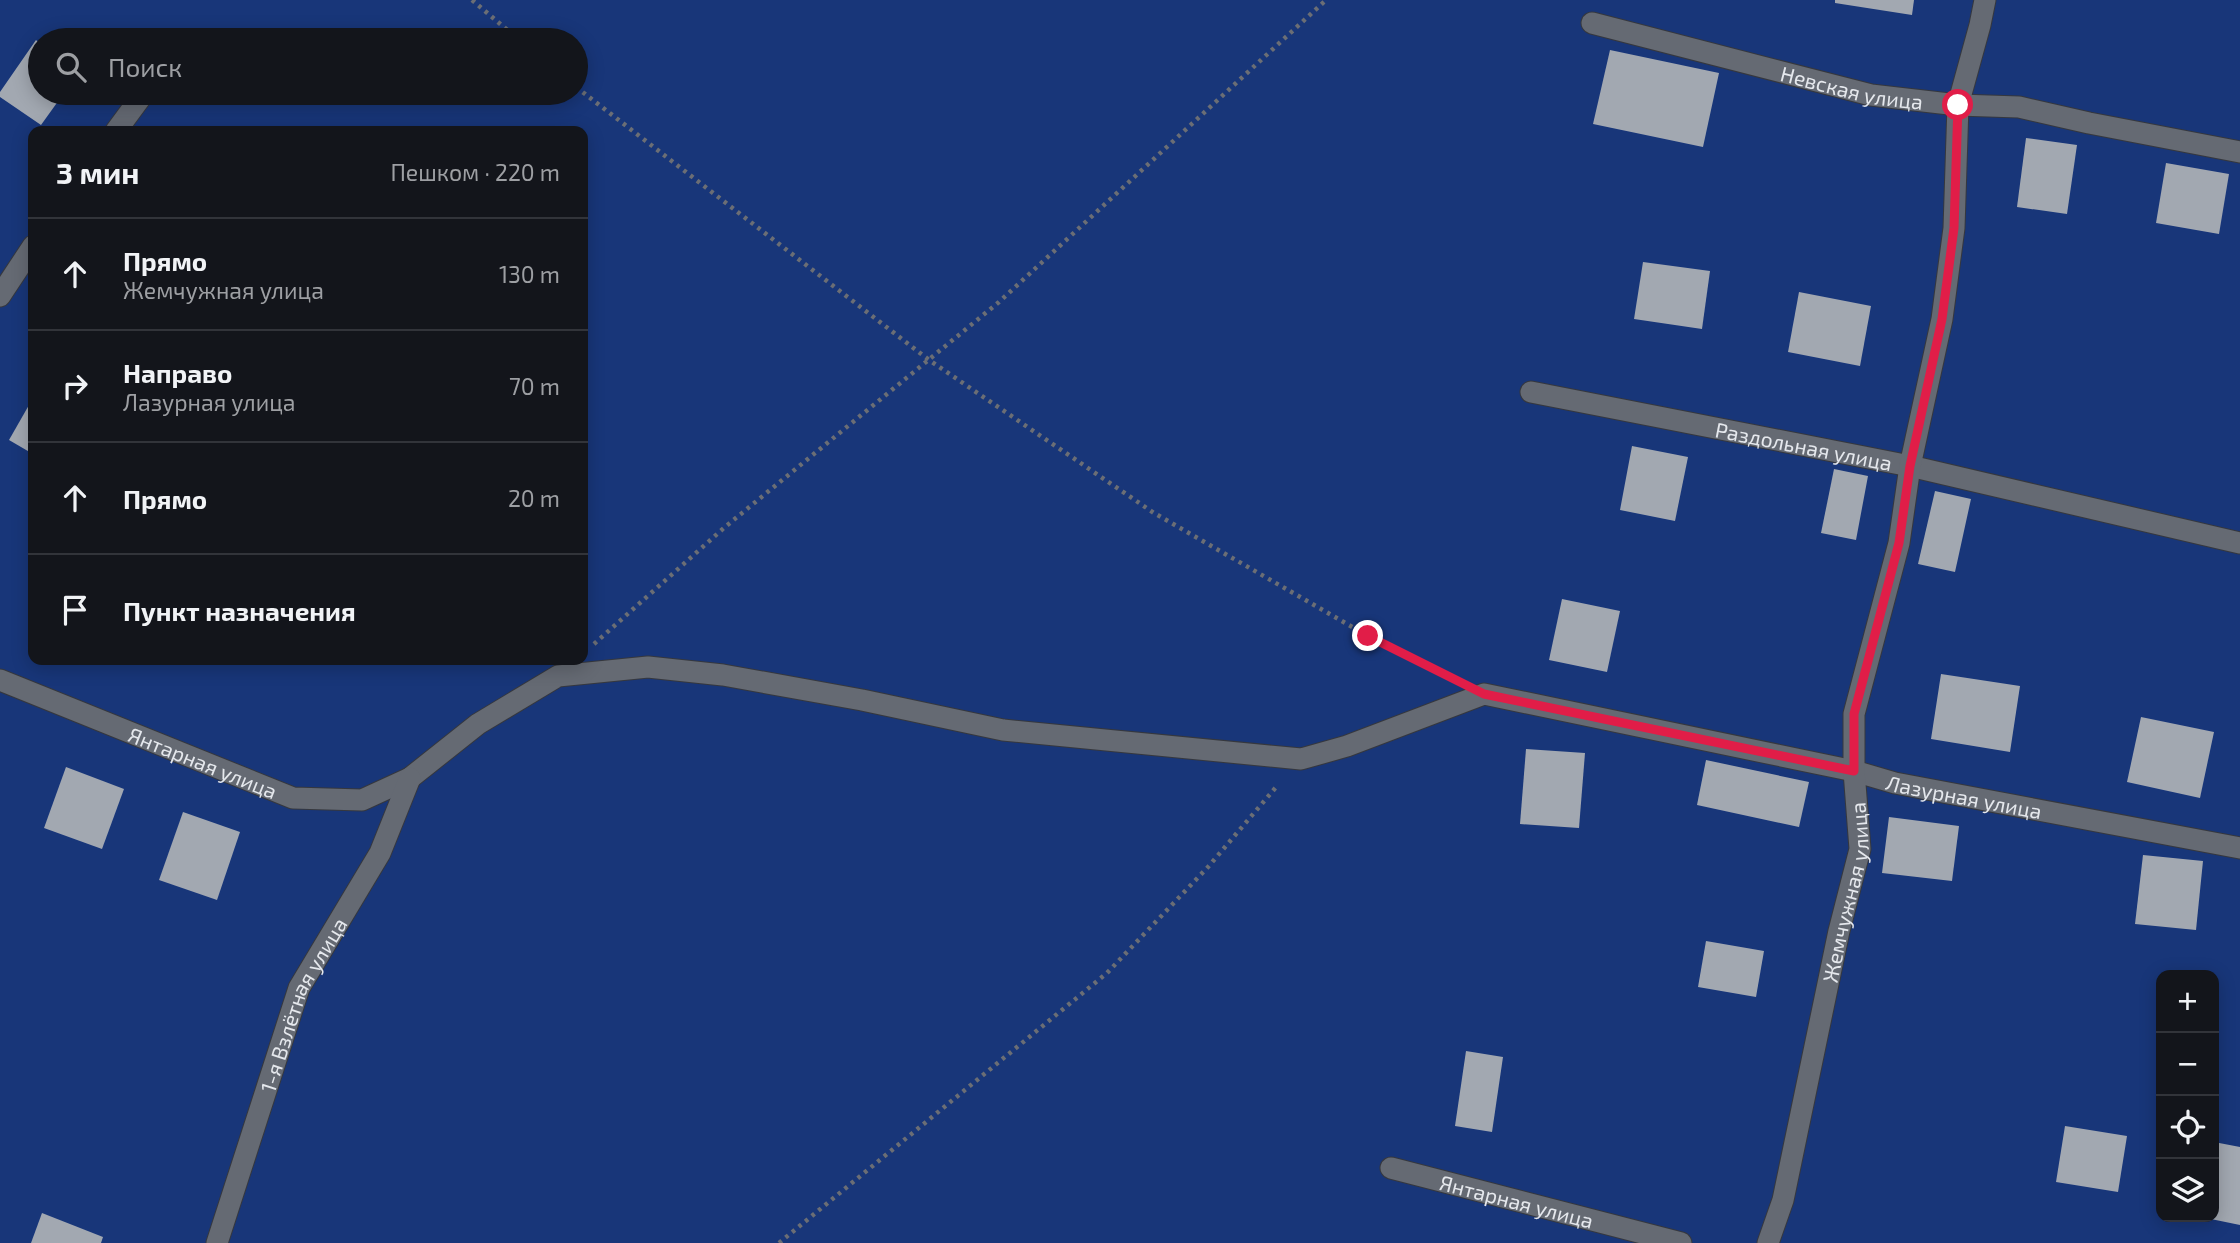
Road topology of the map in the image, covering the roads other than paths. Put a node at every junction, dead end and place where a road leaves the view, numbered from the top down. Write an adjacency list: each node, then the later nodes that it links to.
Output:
1 (1985, 0): 4 (street, Жемчужная улица)
2 (1592, 23): 4 (street, Невская улица)
3 (135, 105): 5 (street)
4 (1958, 105): 6 (street, Невская улица); 10 (street, Жемчужная улица)
5 (120, 126)
6 (2240, 152)
7 (28, 254): 8 (street)
8 (0, 296)
9 (1531, 393): 10 (street, Раздольная улица)
10 (1910, 466): 11 (street, Раздольная улица); 14 (street, Жемчужная улица)
11 (2240, 543)
12 (0, 680): 15 (street, Янтарная улица)
13 (1484, 694): 14 (street, Лазурная улица); 15 (street, Янтарная улица)
14 (1854, 771): 16 (street, Лазурная улица); 20 (street, Жемчужная улица)
15 (410, 778): 18 (street, 1-я Взлётная улица)
16 (2240, 848)
17 (1391, 1168): 19 (street, Янтарная улица)
18 (217, 1243)
19 (1681, 1243)
20 (1768, 1243)

